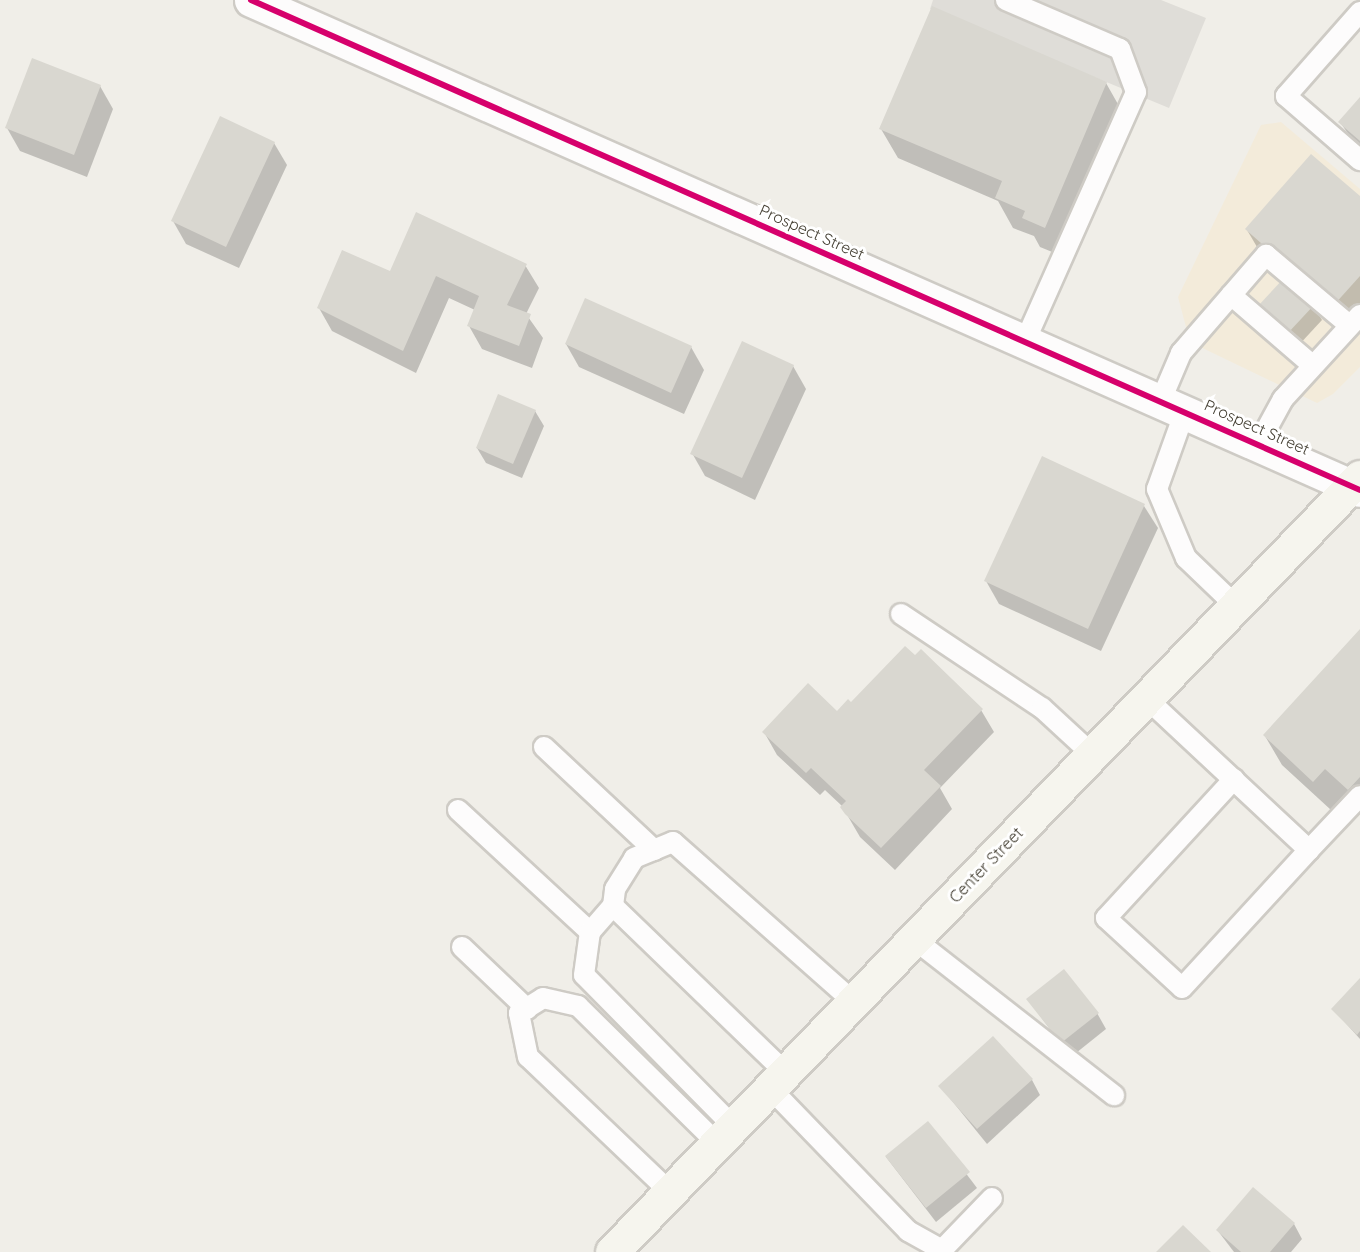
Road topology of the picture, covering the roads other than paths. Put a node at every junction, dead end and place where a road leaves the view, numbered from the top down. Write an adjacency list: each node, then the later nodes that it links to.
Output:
1 (251, 0): 7 (street, Prospect Street)
2 (1006, 0): 7 (lane)
3 (1360, 12): 4 (lane)
4 (1360, 160)
5 (1231, 295): 6 (lane); 8 (lane); 9 (lane)
6 (1354, 320): 8 (lane)
7 (1025, 341): 9 (street, Prospect Street)
8 (1311, 364): 10 (lane)
9 (1173, 405): 10 (street, Prospect Street); 12 (lane)
10 (1259, 443): 11 (street, Prospect Street)
11 (1358, 484): 12 (main road, Center Street)
12 (1236, 606): 14 (main road, Center Street)
13 (902, 614): 16 (lane)
14 (1146, 698): 16 (main road, Center Street); 17 (lane)
15 (544, 747): 20 (lane)
16 (1092, 754): 24 (main road, Center Street)
17 (1234, 779): 21 (lane); 21 (lane)
18 (1360, 796): 21 (lane)
19 (458, 810): 23 (lane)
20 (654, 850): 22 (lane); 26 (lane)
21 (1309, 850)
22 (613, 906): 23 (lane); 28 (lane)
23 (590, 932): 30 (lane)
24 (914, 939): 26 (main road, Center Street); 29 (lane)
25 (462, 946): 27 (lane)
26 (854, 1001): 28 (main road, Center Street)
27 (527, 1009): 30 (lane); 31 (lane)
28 (778, 1080): 30 (main road, Center Street); 32 (lane)
29 (1114, 1095)
30 (725, 1134): 31 (main road, Center Street)
31 (670, 1192): 33 (main road, Center Street)
32 (992, 1198)
33 (622, 1249)

